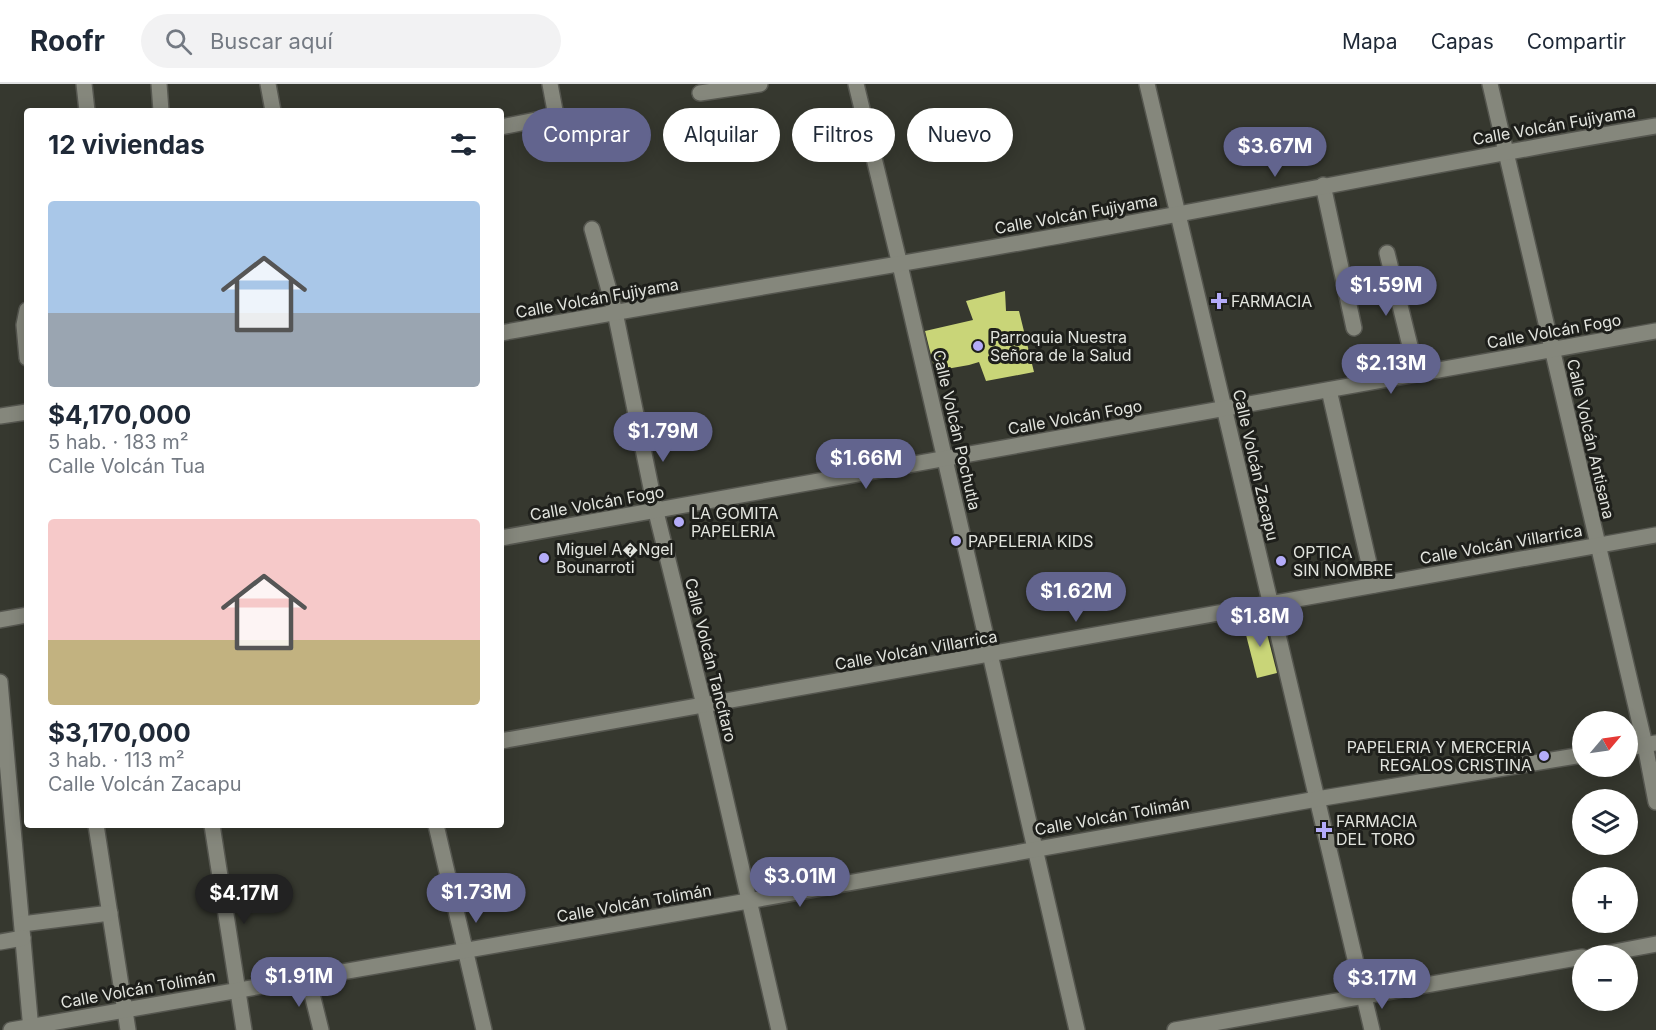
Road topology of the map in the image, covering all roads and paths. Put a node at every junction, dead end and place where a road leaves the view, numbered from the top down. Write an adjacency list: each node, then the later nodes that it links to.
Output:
1 (84, 84): 10 (street)
2 (159, 84): 11 (street)
3 (268, 84): 12 (street)
4 (550, 84): 13 (street)
5 (760, 84): 9 (street)
6 (856, 84): 20 (street, Calle Volcán Pochutla)
7 (1147, 84): 17 (street, Calle Volcán Zacapu)
8 (1490, 84): 15 (street, Calle Volcán Antisana)
9 (700, 93)
10 (87, 108)
11 (161, 108)
12 (272, 108)
13 (504, 126)
14 (1656, 126): 15 (street, Calle Volcán Fujiyama)
15 (1506, 151): 16 (street, Calle Volcán Fujiyama); 25 (street, Calle Volcán Antisana)
16 (1323, 185): 17 (street, Calle Volcán Fujiyama); 22 (street)
17 (1178, 214): 20 (street, Calle Volcán Fujiyama); 28 (street, Calle Volcán Zacapu)
18 (592, 229): 21 (street, Calle Volcán Tancítaro)
19 (1387, 253): 26 (street)
20 (900, 265): 21 (street, Calle Volcán Fujiyama); 31 (street, Calle Volcán Pochutla)
21 (615, 312): 24 (street, Calle Volcán Fujiyama); 32 (street, Calle Volcán Tancítaro)
22 (1354, 328)
23 (1656, 331): 25 (street, Calle Volcán Fogo)
24 (504, 332)
25 (1552, 350): 26 (street, Calle Volcán Fogo); 35 (street, Calle Volcán Antisana)
26 (1417, 374): 27 (street, Calle Volcán Fogo)
27 (1329, 390): 28 (street, Calle Volcán Fogo); 36 (street)
28 (1224, 408): 31 (street, Calle Volcán Fogo); 37 (street, Calle Volcán Zacapu)
29 (24, 412): 30 (street)
30 (0, 416)
31 (945, 459): 32 (street, Calle Volcán Fogo); 40 (street, Calle Volcán Pochutla)
32 (656, 512): 34 (street, Calle Volcán Fogo); 42 (street, Calle Volcán Tancítaro)
33 (1656, 535): 35 (street, Calle Volcán Villarrica)
34 (504, 537)
35 (1598, 545): 36 (street, Calle Volcán Villarrica); 44 (street, Calle Volcán Antisana)
36 (1374, 585): 37 (street, Calle Volcán Villarrica)
37 (1271, 604): 40 (street, Calle Volcán Villarrica); 47 (street, Calle Volcán Zacapu)
38 (24, 616): 39 (street)
39 (0, 620)
40 (990, 655): 42 (street, Calle Volcán Villarrica); 53 (street, Calle Volcán Pochutla)
41 (0, 682): 46 (street)
42 (704, 705): 43 (street, Calle Volcán Villarrica); 54 (street, Calle Volcán Tancítaro)
43 (504, 740)
44 (1650, 744): 48 (street, Calle Volcán Antisana)
45 (1572, 757): 47 (street, Calle Volcán Tolimán)
46 (3, 760): 49 (street)
47 (1317, 799): 53 (street, Calle Volcán Tolimán); 64 (street, Calle Volcán Zacapu)
48 (1656, 802)
49 (20, 823): 56 (street)
50 (96, 828): 55 (street)
51 (212, 828): 63 (street)
52 (437, 828): 60 (street)
53 (1035, 848): 54 (street, Calle Volcán Tolimán); 73 (street, Calle Volcán Pochutla)
54 (748, 901): 60 (street, Calle Volcán Tolimán); 72 (street, Calle Volcán Tancítaro)
55 (110, 913): 56 (street); 65 (street)
56 (22, 931): 57 (street); 66 (street)
57 (0, 942)
58 (1656, 944): 59 (street)
59 (1638, 947)
60 (466, 950): 62 (street, Calle Volcán Tolimán); 71 (street)
61 (1572, 959): 64 (street)
62 (308, 978): 63 (street, Calle Volcán Tolimán); 70 (street)
63 (237, 990): 65 (street, Calle Volcán Tolimán); 69 (street)
64 (1365, 997): 74 (street); 75 (street, Calle Volcán Zacapu)
65 (125, 1010): 66 (street, Calle Volcán Tolimán); 68 (street)
66 (31, 1028): 67 (street, Calle Volcán Tolimán)
67 (11, 1030)
68 (128, 1030)
69 (244, 1030)
70 (321, 1030)
71 (484, 1030)
72 (779, 1030)
73 (1077, 1030)
74 (1175, 1030)
75 (1372, 1030)

